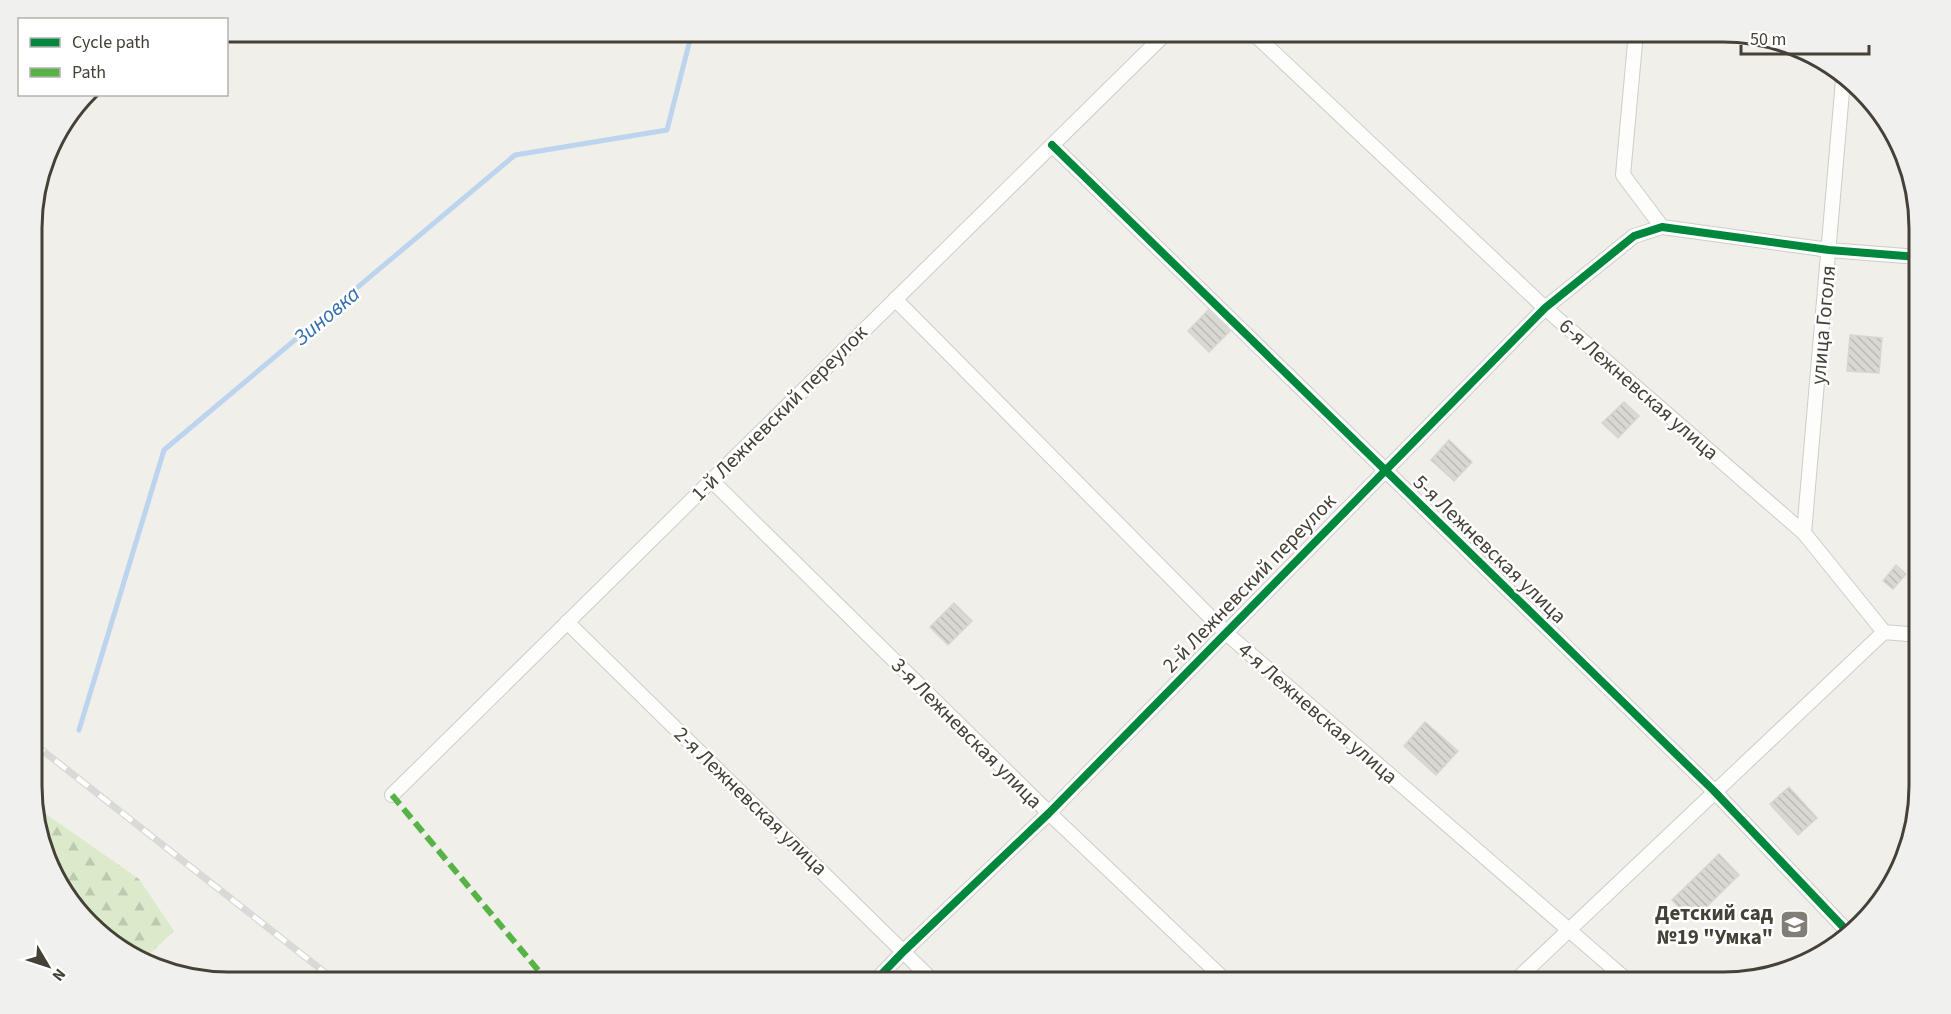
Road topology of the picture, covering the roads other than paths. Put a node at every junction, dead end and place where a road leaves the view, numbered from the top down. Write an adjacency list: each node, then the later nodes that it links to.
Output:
1 (1157, 42): 5 (street, 1-й Лежневский переулок)
2 (1263, 42): 10 (street, 6-я Лежневская улица)
3 (1635, 42): 6 (street)
4 (1843, 86): 7 (street, улица Гоголя)
5 (1052, 145): 9 (street, 1-й Лежневский переулок); 11 (street, 5-я Лежневская улица)
6 (1662, 227): 7 (street); 10 (street, 2-й Лежневский переулок)
7 (1829, 250): 8 (street); 13 (street, улица Гоголя)
8 (1909, 256)
9 (895, 299): 12 (street, 1-й Лежневский переулок); 16 (street, 4-я Лежневская улица)
10 (1545, 308): 11 (street, 2-й Лежневский переулок); 13 (street, 6-я Лежневская улица)
11 (1384, 471): 16 (street, 2-й Лежневский переулок); 18 (street, 5-я Лежневская улица)
12 (711, 480): 14 (street, 1-й Лежневский переулок); 20 (street, 3-я Лежневская улица)
13 (1804, 532): 15 (street, 6-я Лежневская улица)
14 (567, 622): 19 (street, 1-й Лежневский переулок); 23 (street, 2-я Лежневская улица)
15 (1884, 632): 17 (street); 18 (street)
16 (1226, 633): 20 (street, 2-й Лежневский переулок); 22 (street, 4-я Лежневская улица)
17 (1909, 634)
18 (1714, 791): 21 (street, 5-я Лежневская улица); 22 (street)
19 (392, 795)
20 (1049, 813): 23 (street, 2-й Лежневский переулок); 26 (street, 3-я Лежневская улица)
21 (1844, 928)
22 (1568, 929): 27 (street); 28 (street, 4-я Лежневская улица)
23 (904, 951): 24 (street, 2-й Лежневский переулок); 25 (street, 2-я Лежневская улица)
24 (884, 972)
25 (924, 972)
26 (1216, 972)
27 (1524, 972)
28 (1617, 972)

